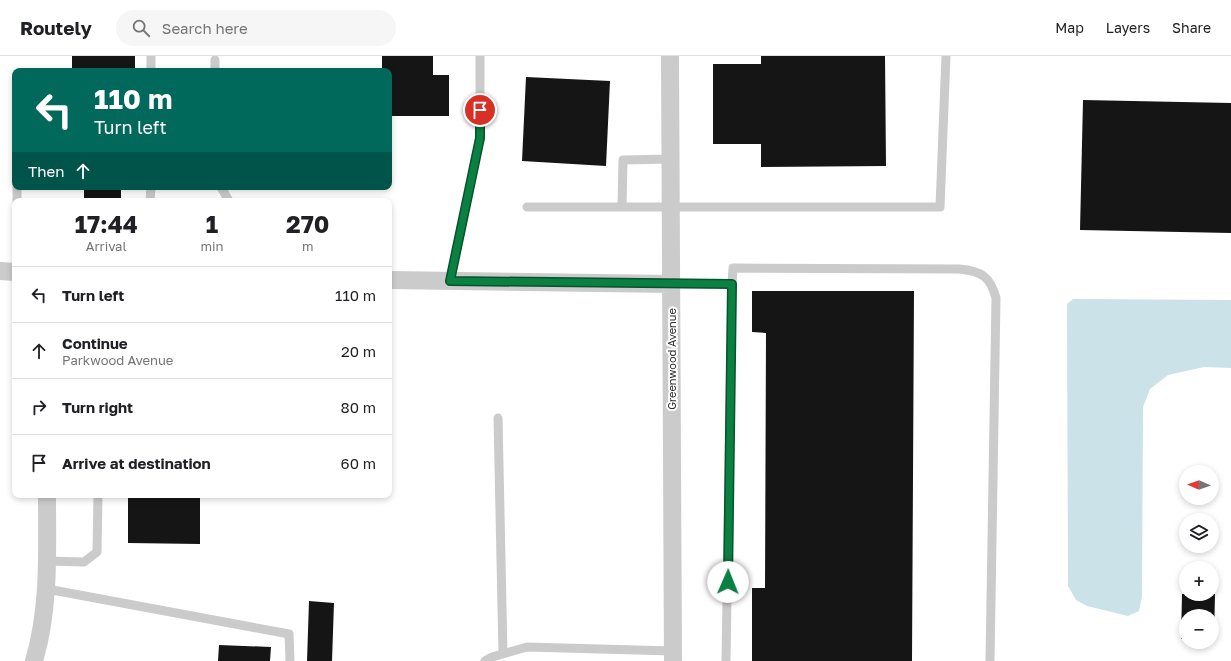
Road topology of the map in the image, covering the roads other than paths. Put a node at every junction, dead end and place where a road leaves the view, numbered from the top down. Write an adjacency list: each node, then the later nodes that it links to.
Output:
1 (151, 56): 6 (lane)
2 (480, 56): 15 (lane)
3 (670, 56): 8 (street, Greenwood Avenue)
4 (946, 56): 11 (lane)
5 (215, 60): 7 (lane)
6 (151, 68)
7 (215, 68)
8 (671, 159): 10 (lane); 11 (street, Greenwood Avenue)
9 (527, 207): 10 (lane)
10 (622, 207): 11 (lane)
11 (671, 208): 16 (street, Greenwood Avenue)
12 (0, 271): 13 (street)
13 (12, 272)
14 (392, 280): 15 (street)
15 (450, 281): 16 (street)
16 (671, 284): 17 (lane); 24 (street, Greenwood Avenue)
17 (732, 284): 28 (lane); 29 (lane)
18 (498, 418): 23 (lane)
19 (47, 498): 21 (street)
20 (98, 498): 21 (lane)
21 (47, 561): 22 (street)
22 (47, 589): 25 (street); 26 (lane)
23 (503, 654): 24 (lane); 27 (lane)
24 (673, 656)
25 (34, 661)
26 (290, 661)
27 (485, 661)
28 (726, 661)
29 (990, 661)

